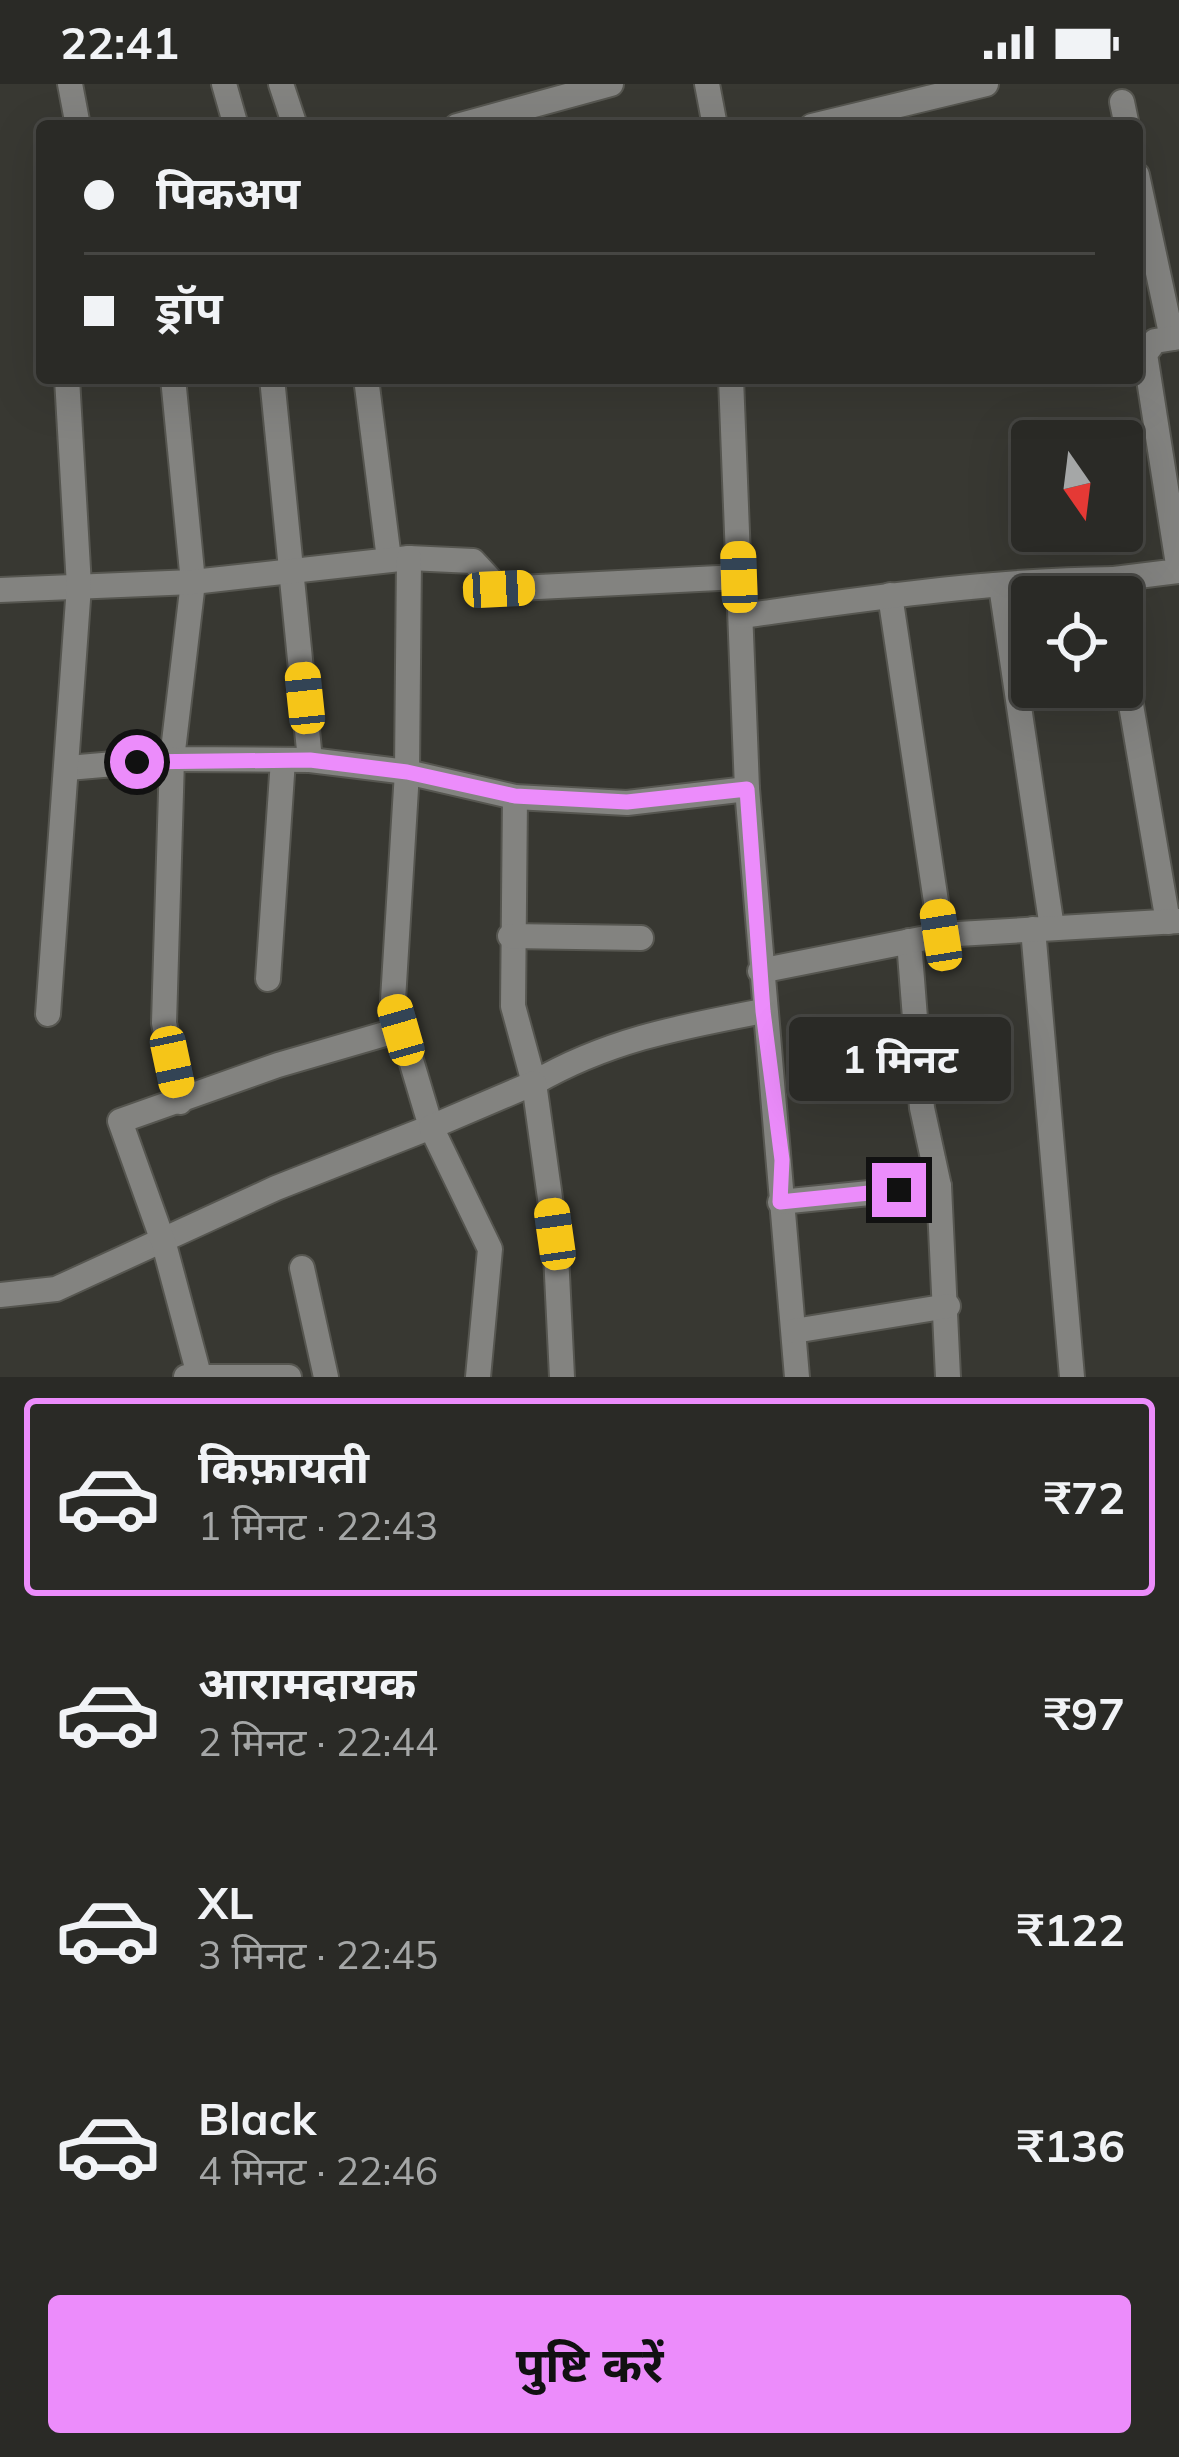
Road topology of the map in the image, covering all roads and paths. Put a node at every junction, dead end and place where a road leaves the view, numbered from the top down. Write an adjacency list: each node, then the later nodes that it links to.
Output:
1 (70, 84): 7 (street)
2 (224, 84): 8 (street)
3 (281, 84): 9 (street)
4 (611, 84): 10 (street)
5 (707, 84): 11 (street)
6 (986, 84): 12 (street)
7 (77, 120)
8 (234, 120)
9 (293, 120)
10 (479, 120)
11 (714, 120)
12 (837, 120)
13 (1143, 216): 14 (street)
14 (1161, 337): 22 (street)
15 (67, 384): 26 (street)
16 (174, 384): 25 (street)
17 (273, 384): 21 (street)
18 (367, 384): 20 (street)
19 (731, 384): 23 (street)
20 (399, 559): 21 (street); 23 (street); 37 (street)
21 (292, 570): 25 (street); 35 (street)
22 (1179, 571): 24 (street)
23 (739, 577): 31 (street)
24 (1143, 581)
25 (194, 582): 26 (street); 33 (street)
26 (79, 586): 29 (street); 36 (street)
27 (1001, 586): 28 (street); 30 (street); 41 (street)
28 (1011, 586)
29 (0, 590)
30 (890, 595): 31 (street); 42 (street)
31 (740, 616): 38 (street)
32 (1133, 708): 40 (street)
33 (172, 759): 34 (street); 36 (street); 52 (street)
34 (283, 760): 35 (street); 47 (street)
35 (310, 760): 37 (street)
36 (68, 768): 49 (street)
37 (407, 772): 39 (street); 50 (street)
38 (747, 789): 39 (street); 46 (street)
39 (515, 796): 43 (street)
40 (1173, 921): 41 (street)
41 (1042, 928): 42 (street); 68 (street)
42 (941, 935): 45 (street)
43 (510, 936): 44 (street); 51 (street)
44 (641, 938)
45 (909, 941): 46 (street); 54 (street)
46 (760, 971): 48 (street)
47 (268, 979)
48 (763, 1011): 51 (street); 55 (street)
49 (48, 1014)
50 (401, 1030): 52 (street); 53 (street)
51 (534, 1083): 53 (street); 65 (street)
52 (181, 1102): 56 (street)
53 (431, 1126): 56 (street); 64 (street)
54 (939, 1186): 55 (street); 59 (street)
55 (780, 1202): 60 (street)
56 (164, 1244): 58 (street); 61 (street)
57 (302, 1268): 63 (street)
58 (0, 1295)
59 (948, 1306): 60 (street); 67 (street)
60 (794, 1331): 66 (street)
61 (191, 1376): 62 (street)
62 (289, 1377)
63 (326, 1377)
64 (478, 1377)
65 (562, 1377)
66 (796, 1377)
67 (948, 1377)
68 (1072, 1377)

